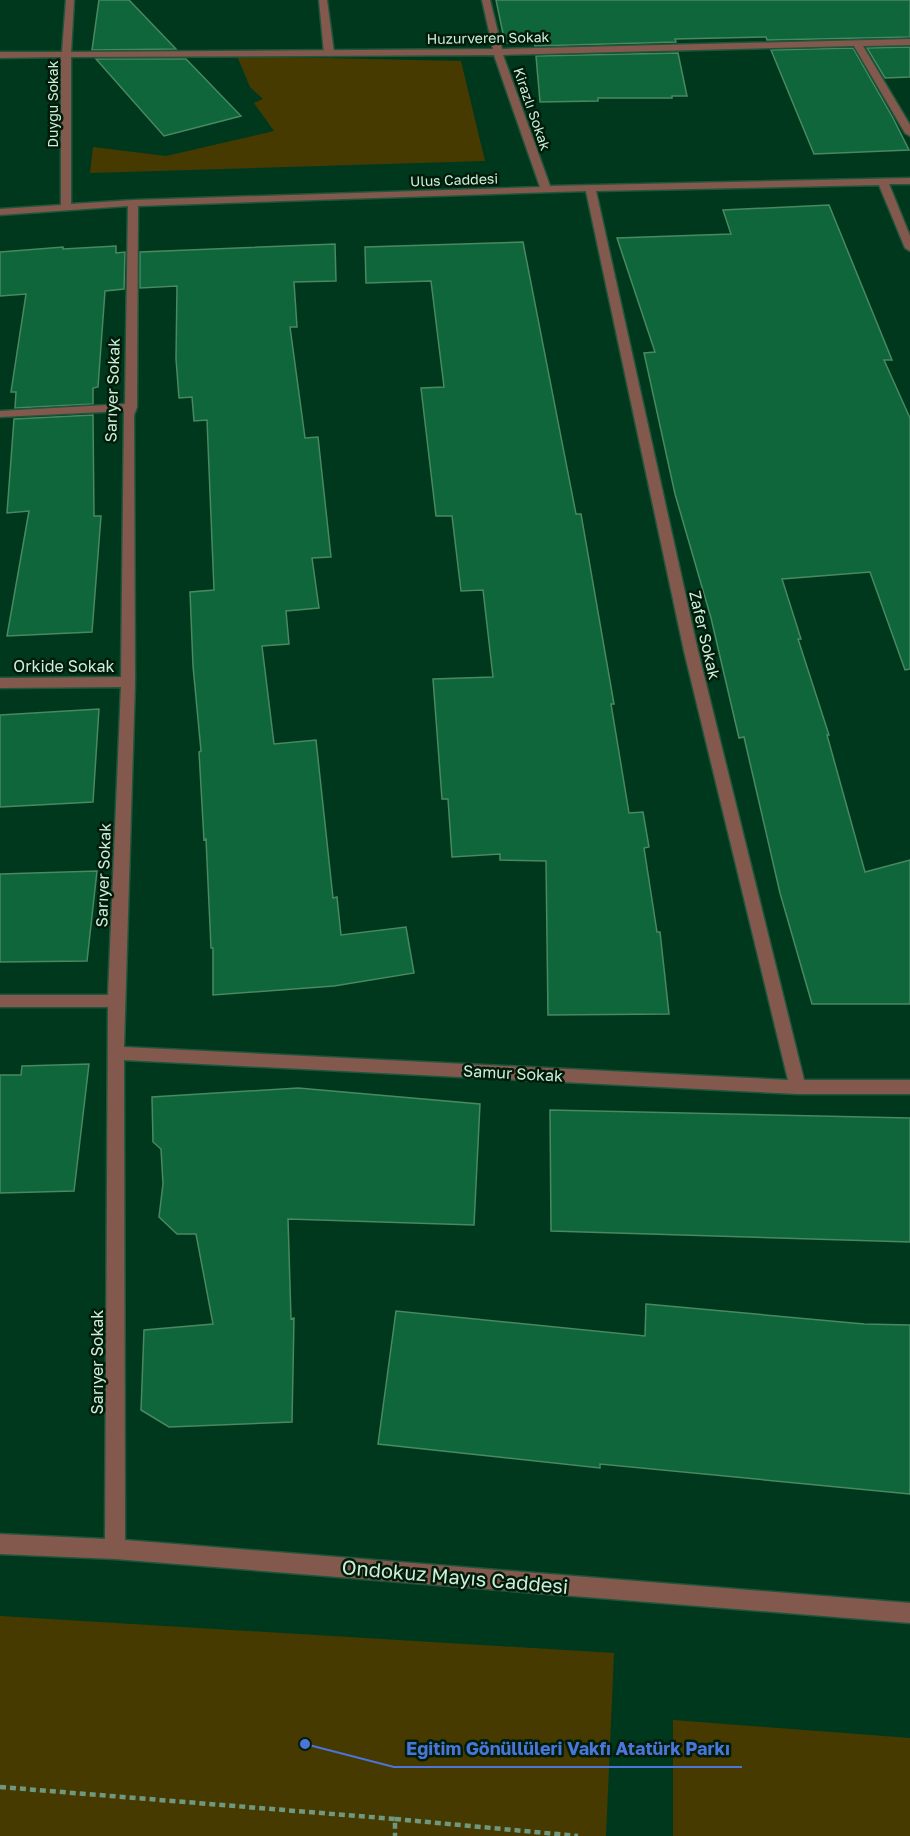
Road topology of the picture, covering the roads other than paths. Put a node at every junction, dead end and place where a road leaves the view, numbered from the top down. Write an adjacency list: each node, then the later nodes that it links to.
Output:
1 (70, 0): 8 (street, Duygu Sokak)
2 (323, 0): 7 (street)
3 (486, 0): 6 (street, Kirazlı Sokak)
4 (910, 42): 5 (street, Huzurveren Sokak)
5 (857, 44): 6 (street, Huzurveren Sokak); 10 (street)
6 (498, 52): 7 (street, Huzurveren Sokak); 14 (street, Kirazlı Sokak)
7 (329, 53): 8 (street, Huzurveren Sokak)
8 (66, 54): 9 (street, Huzurveren Sokak); 16 (street, Duygu Sokak)
9 (0, 55)
10 (910, 133)
11 (910, 181): 12 (street, Ulus Caddesi)
12 (883, 183): 13 (street, Ulus Caddesi); 18 (street)
13 (590, 188): 14 (street, Ulus Caddesi); 26 (street, Zafer Sokak)
14 (546, 190): 15 (street, Ulus Caddesi)
15 (133, 203): 16 (street, Ulus Caddesi); 19 (street, Sarıyer Sokak)
16 (66, 208): 17 (street, Ulus Caddesi)
17 (0, 212)
18 (910, 248)
19 (131, 407): 20 (street); 21 (street, Sarıyer Sokak)
20 (0, 414)
21 (128, 682): 22 (street, Orkide Sokak); 24 (street, Sarıyer Sokak)
22 (0, 683)
23 (0, 1001): 24 (street)
24 (116, 1001): 25 (street, Sarıyer Sokak)
25 (117, 1053): 26 (street, Samur Sokak); 29 (street, Sarıyer Sokak)
26 (798, 1087): 27 (street, Samur Sokak)
27 (910, 1087)
28 (0, 1544): 29 (street, Ondokuz Mayıs Caddesi)
29 (115, 1549): 30 (street, Ondokuz Mayıs Caddesi)
30 (910, 1613)

